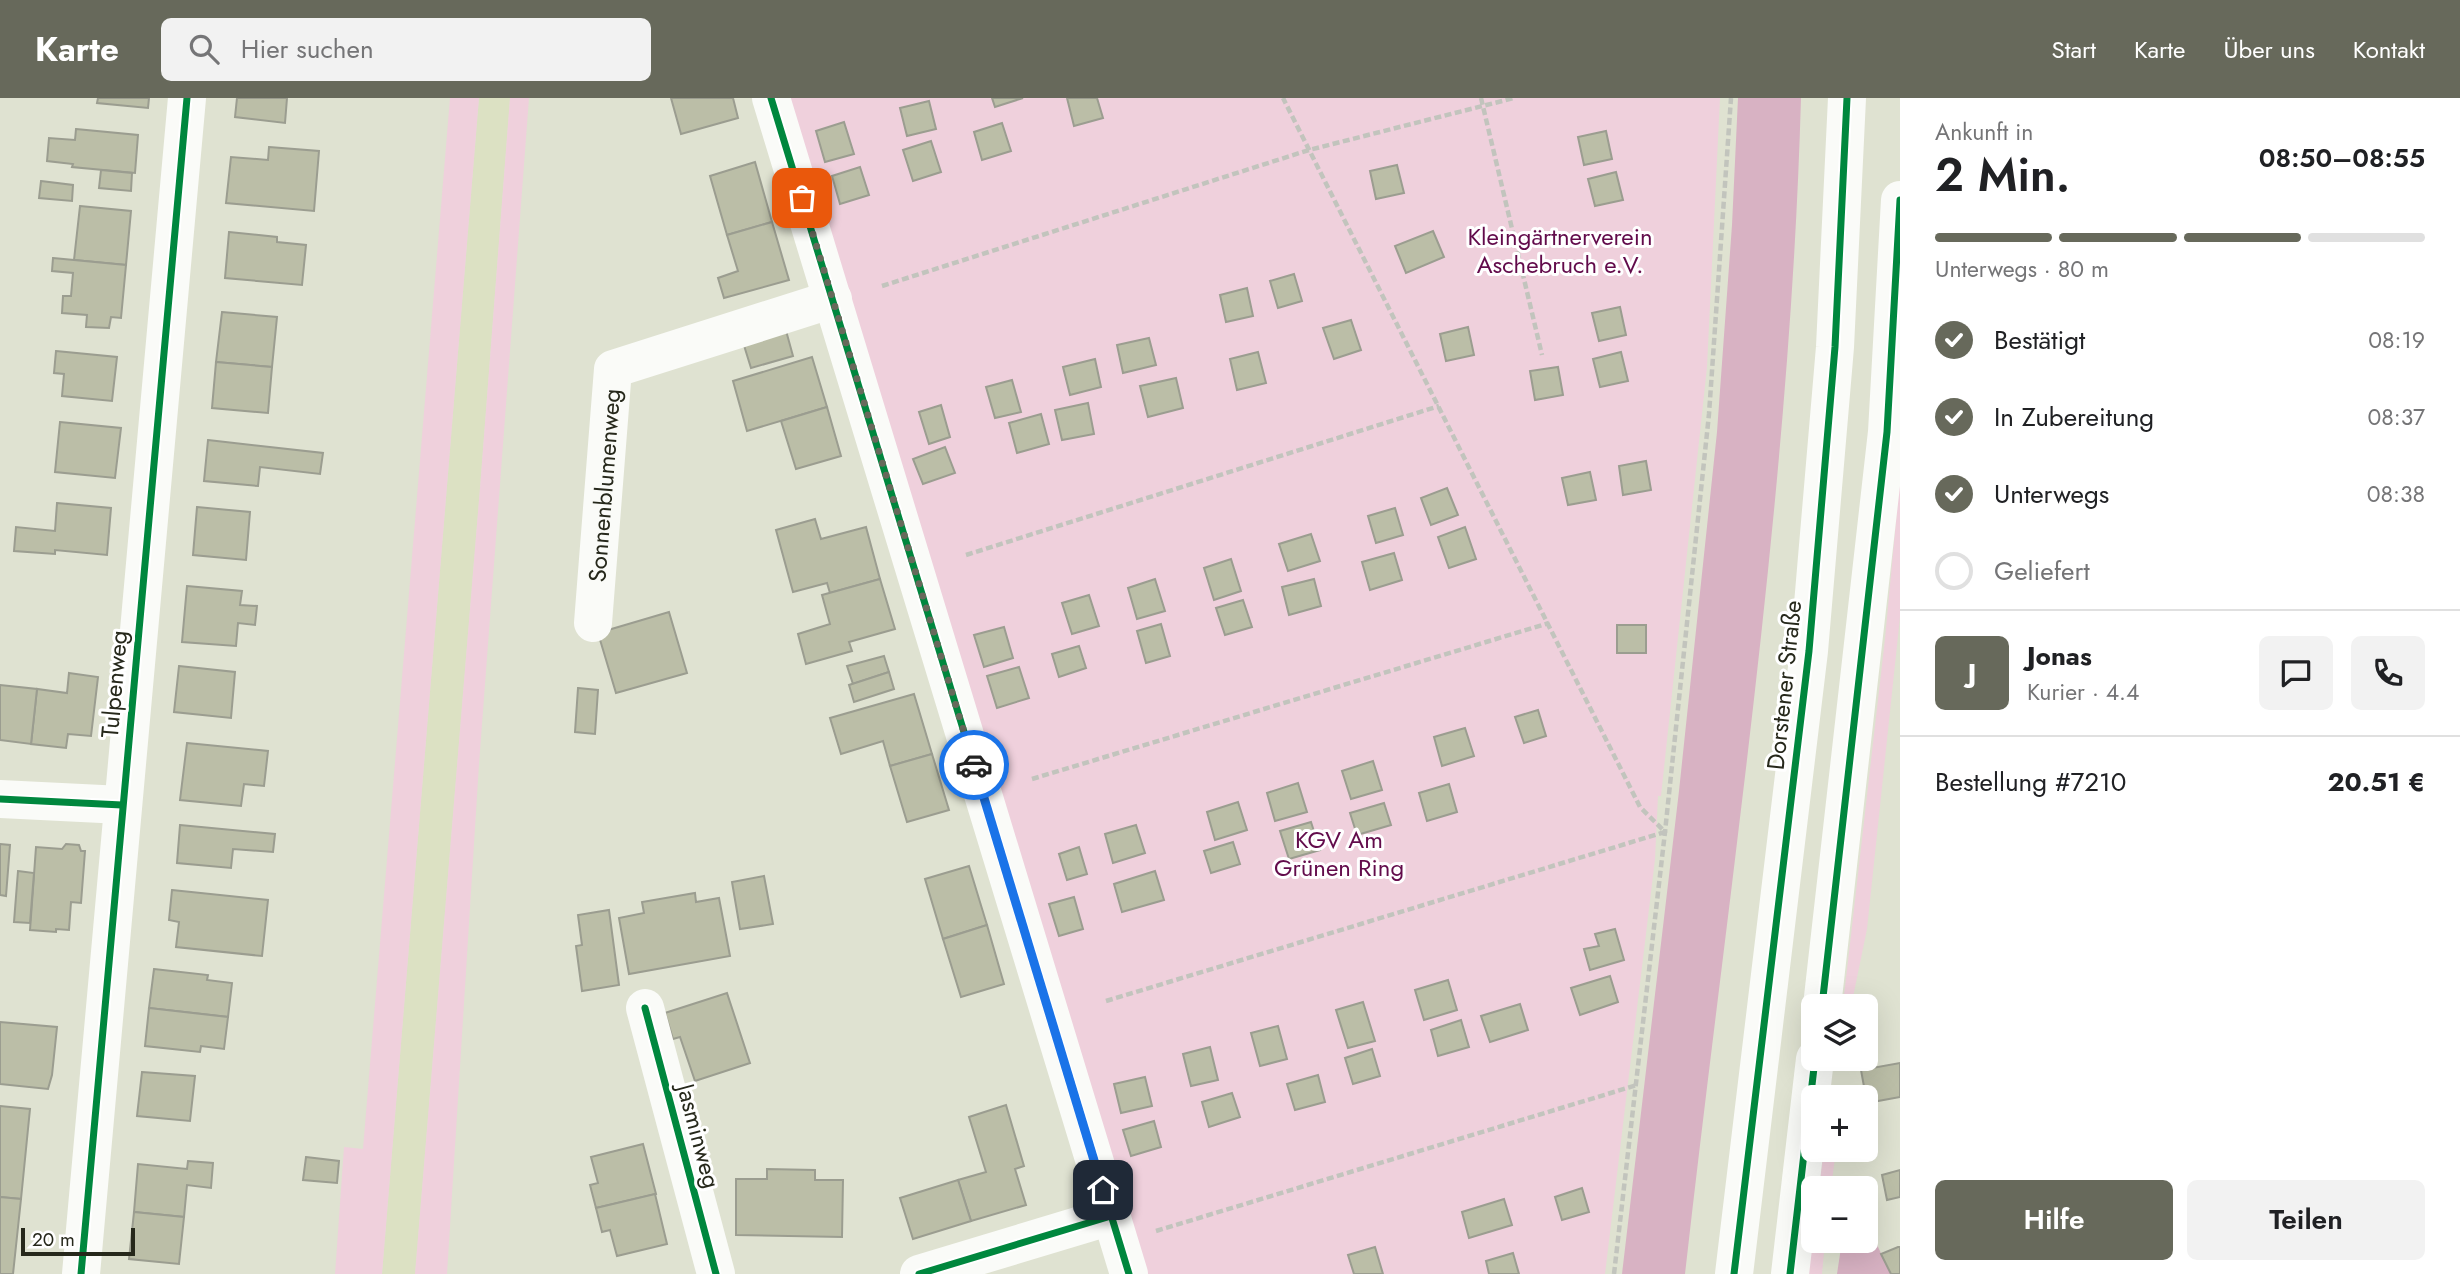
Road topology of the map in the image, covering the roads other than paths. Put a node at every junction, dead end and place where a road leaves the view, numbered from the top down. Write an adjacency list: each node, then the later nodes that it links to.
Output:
1 (187, 98): 8 (street, Tulpenweg)
2 (771, 98): 5 (street)
3 (1847, 98): 17 (street, Dorstener Straße)
4 (1900, 200): 9 (street)
5 (833, 299): 6 (street, Sonnenblumenweg); 12 (street)
6 (593, 623)
7 (0, 799): 8 (street)
8 (122, 805): 13 (street, Tulpenweg)
9 (1823, 994)
10 (645, 1009): 14 (street, Jasminweg)
11 (1814, 1071): 18 (street)
12 (1111, 1216): 15 (street); 16 (street)
13 (81, 1274)
14 (716, 1274)
15 (919, 1274)
16 (1129, 1274)
17 (1734, 1274)
18 (1790, 1274)

